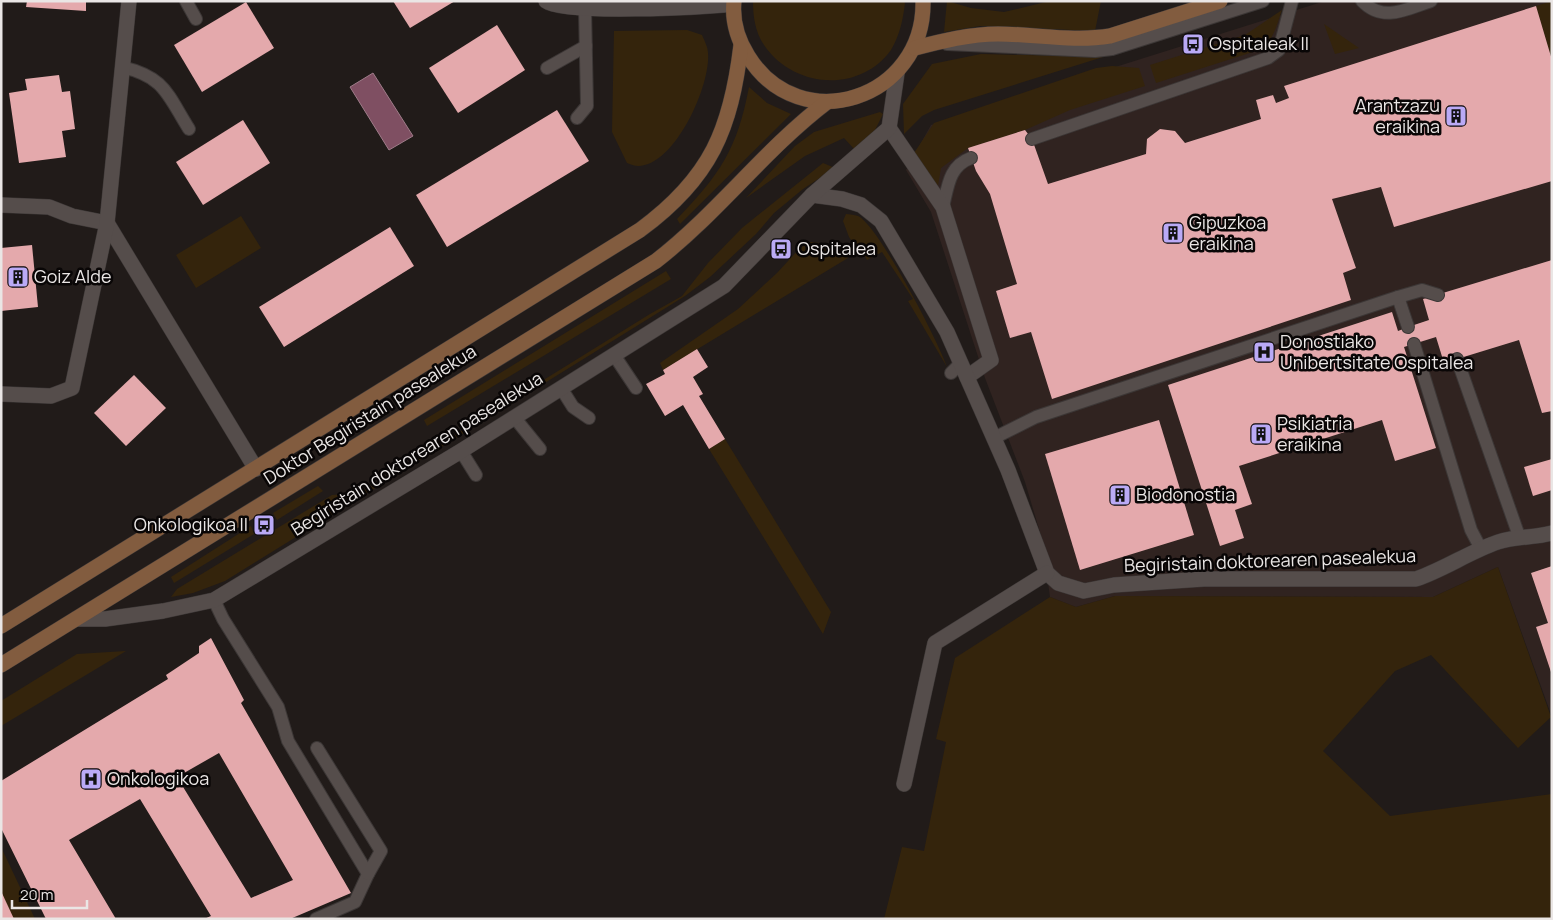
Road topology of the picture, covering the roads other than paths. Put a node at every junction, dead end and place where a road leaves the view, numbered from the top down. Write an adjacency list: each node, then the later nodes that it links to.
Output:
1 (129, 1): 17 (street)
2 (186, 1): 12 (lane)
3 (546, 1): 11 (street)
4 (923, 1): 16 (main road)
5 (1220, 1): 13 (main road)
6 (1263, 1): 13 (lane)
7 (1292, 1): 24 (lane)
8 (1362, 1): 9 (lane)
9 (1431, 1)
10 (734, 3): 11 (street); 14 (main road)
11 (585, 9): 15 (lane)
12 (196, 19)
13 (935, 43): 16 (main road)
14 (741, 45): 20 (main road); 45 (main road)
15 (586, 46): 18 (lane); 21 (lane)
16 (915, 48): 19 (main road)
17 (122, 67): 23 (lane); 29 (street)
18 (547, 68)
19 (897, 73): 20 (main road); 22 (street)
20 (827, 102): 52 (main road, Doktor Begiristain pasealekua)
21 (577, 118)
22 (890, 128): 26 (street, Begiristain doktorearen pasealekua); 28 (street)
23 (189, 129)
24 (1032, 139)
25 (971, 158): 28 (lane)
26 (812, 194): 34 (street, Begiristain doktorearen pasealekua); 36 (street)
27 (1, 205): 29 (street)
28 (942, 207): 36 (street)
29 (107, 223): 39 (street); 45 (street)
30 (1438, 295): 31 (lane)
31 (1398, 297): 32 (lane); 42 (lane)
32 (1408, 327)
33 (1414, 344): 49 (lane)
34 (614, 354): 37 (street, Begiristain doktorearen pasealekua); 38 (lane)
35 (1458, 359): 48 (lane)
36 (962, 379): 42 (street)
37 (561, 388): 40 (street, Begiristain doktorearen pasealekua); 41 (lane)
38 (636, 388)
39 (1, 394)
40 (514, 417): 43 (lane); 44 (street, Begiristain doktorearen pasealekua)
41 (589, 418)
42 (994, 438): 50 (street)
43 (540, 449)
44 (461, 451): 46 (lane); 51 (street, Begiristain doktorearen pasealekua)
45 (256, 469): 53 (main road)
46 (476, 475)
47 (1552, 533): 48 (street, Begiristain doktorearen pasealekua)
48 (1519, 536): 49 (street, Begiristain doktorearen pasealekua)
49 (1481, 549): 50 (street, Begiristain doktorearen pasealekua)
50 (1047, 573): 56 (street)
51 (214, 600): 52 (street, Begiristain doktorearen pasealekua); 57 (lane)
52 (76, 620): 54 (main road, Begiristain doktorearen pasealekua)
53 (1, 626)
54 (1, 665)
55 (317, 748): 57 (lane)
56 (904, 784)
57 (368, 874): 58 (lane)
58 (316, 919)

